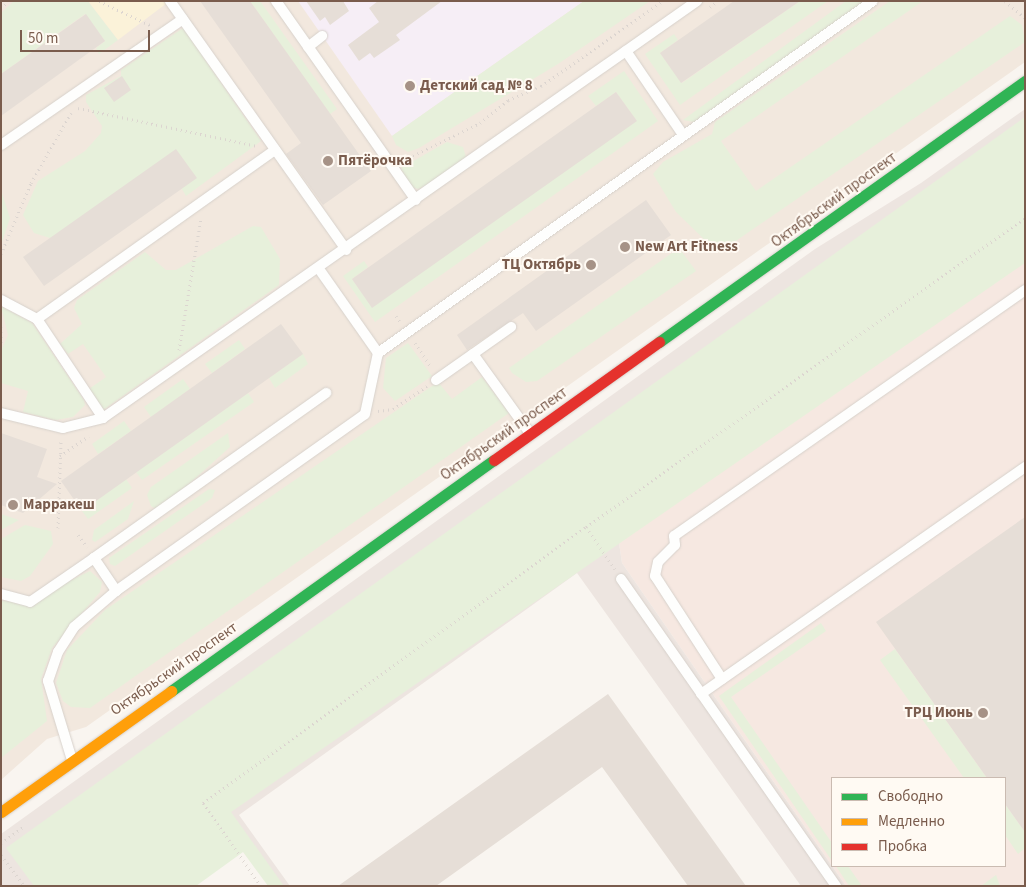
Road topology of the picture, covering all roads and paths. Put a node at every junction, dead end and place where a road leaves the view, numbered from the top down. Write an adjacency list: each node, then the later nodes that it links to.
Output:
1 (8, 1): 10 (path)
2 (99, 1): 14 (path)
3 (170, 1): 13 (lane)
4 (276, 1): 16 (lane)
5 (663, 1): 25 (path)
6 (697, 1): 17 (lane)
7 (718, 1): 11 (path)
8 (874, 1): 22 (lane)
9 (1005, 1): 12 (path)
10 (1, 8)
11 (702, 12)
12 (1025, 18)
13 (182, 19): 14 (lane); 24 (lane)
14 (164, 32): 19 (lane)
15 (322, 36): 16 (lane)
16 (308, 47): 25 (lane)
17 (626, 52): 22 (lane); 27 (lane)
18 (1025, 81): 49 (main road, Октябрьский проспект)
19 (86, 86): 20 (lane); 21 (path)
20 (60, 104): 21 (path); 23 (lane)
21 (74, 108): 24 (path); 30 (path)
22 (683, 135): 38 (lane)
23 (1, 145)
24 (275, 150): 26 (lane); 29 (lane)
25 (394, 168): 27 (lane)
26 (204, 200): 35 (lane); 42 (path)
27 (416, 200): 29 (lane)
28 (1025, 218): 51 (path)
29 (346, 250): 31 (lane)
30 (1, 254)
31 (320, 269): 40 (lane); 42 (lane)
32 (1025, 290): 57 (lane)
33 (1, 300): 35 (lane)
34 (396, 316): 38 (path)
35 (37, 319): 47 (lane)
36 (1, 327): 39 (path)
37 (512, 327): 41 (lane)
38 (407, 332): 40 (lane); 43 (path)
39 (1, 346)
40 (378, 353): 46 (lane)
41 (473, 354): 43 (lane); 49 (lane)
42 (176, 368): 47 (lane)
43 (437, 379): 46 (path)
44 (326, 393): 53 (lane)
45 (1, 413): 48 (lane)
46 (365, 414): 55 (lane)
47 (103, 418): 48 (lane)
48 (63, 428): 52 (path)
49 (530, 433): 59 (main road, Октябрьский проспект)
50 (1025, 467): 57 (lane)
51 (586, 527): 54 (path); 65 (path)
52 (58, 528)
53 (94, 558): 55 (lane); 56 (lane)
54 (621, 579): 58 (lane)
55 (116, 591): 59 (lane)
56 (1, 594)
57 (722, 679): 58 (lane)
58 (701, 694): 66 (lane)
59 (72, 760): 60 (main road, Октябрьский проспект)
60 (1, 812)
61 (23, 827): 62 (path)
62 (1, 843)
63 (1, 855): 64 (path)
64 (24, 886)
65 (260, 886)
66 (836, 886)

